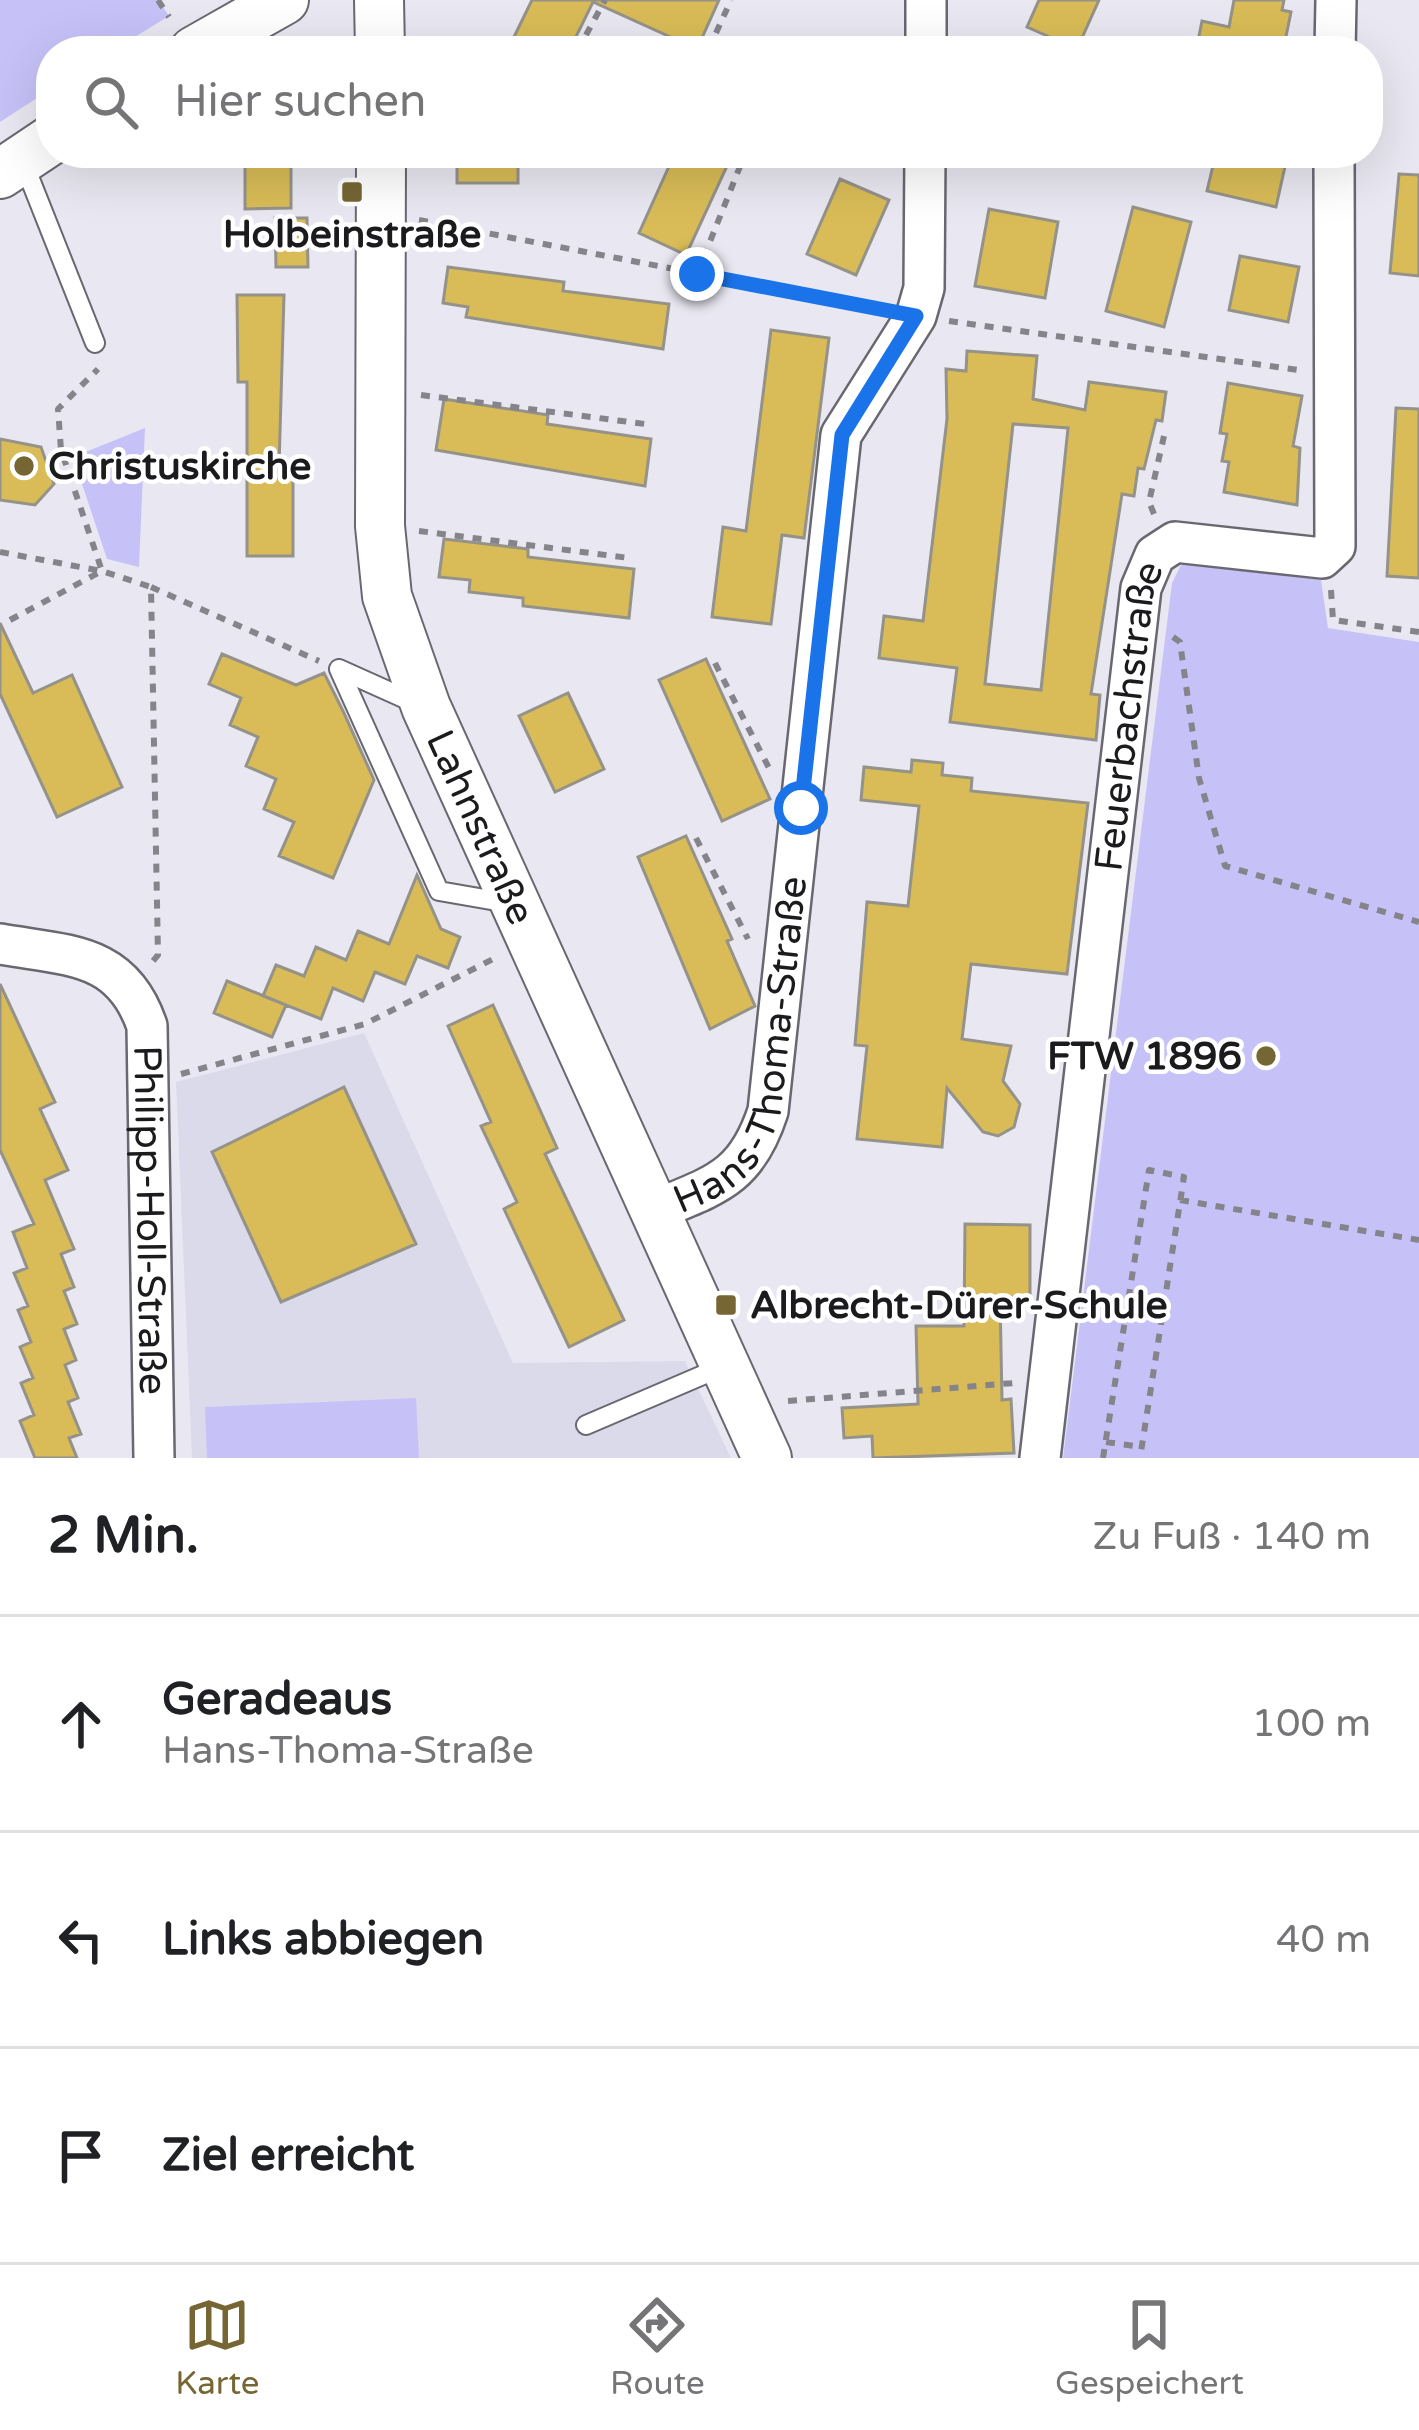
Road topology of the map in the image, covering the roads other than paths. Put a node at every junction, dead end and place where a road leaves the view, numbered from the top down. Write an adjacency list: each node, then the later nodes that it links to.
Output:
1 (284, 0): 5 (street)
2 (379, 0): 6 (street)
3 (926, 0): 7 (street)
4 (1336, 0): 8 (street)
5 (182, 33)
6 (380, 36)
7 (926, 36)
8 (1335, 36)
9 (24, 158): 13 (lane)
10 (381, 168): 14 (street, Lahnstraße)
11 (925, 168): 17 (street, Hans-Thoma-Straße)
12 (1334, 168): 22 (street, Feuerbachstraße)
13 (95, 343)
14 (426, 707): 15 (street, Lahnstraße); 15 (lane)
15 (514, 904): 17 (street, Lahnstraße)
16 (0, 944): 20 (street, Philipp-Holl-Straße)
17 (653, 1210): 18 (street, Lahnstraße)
18 (733, 1385): 19 (lane); 21 (street, Lahnstraße)
19 (586, 1425)
20 (154, 1458)
21 (766, 1458)
22 (1040, 1458)

